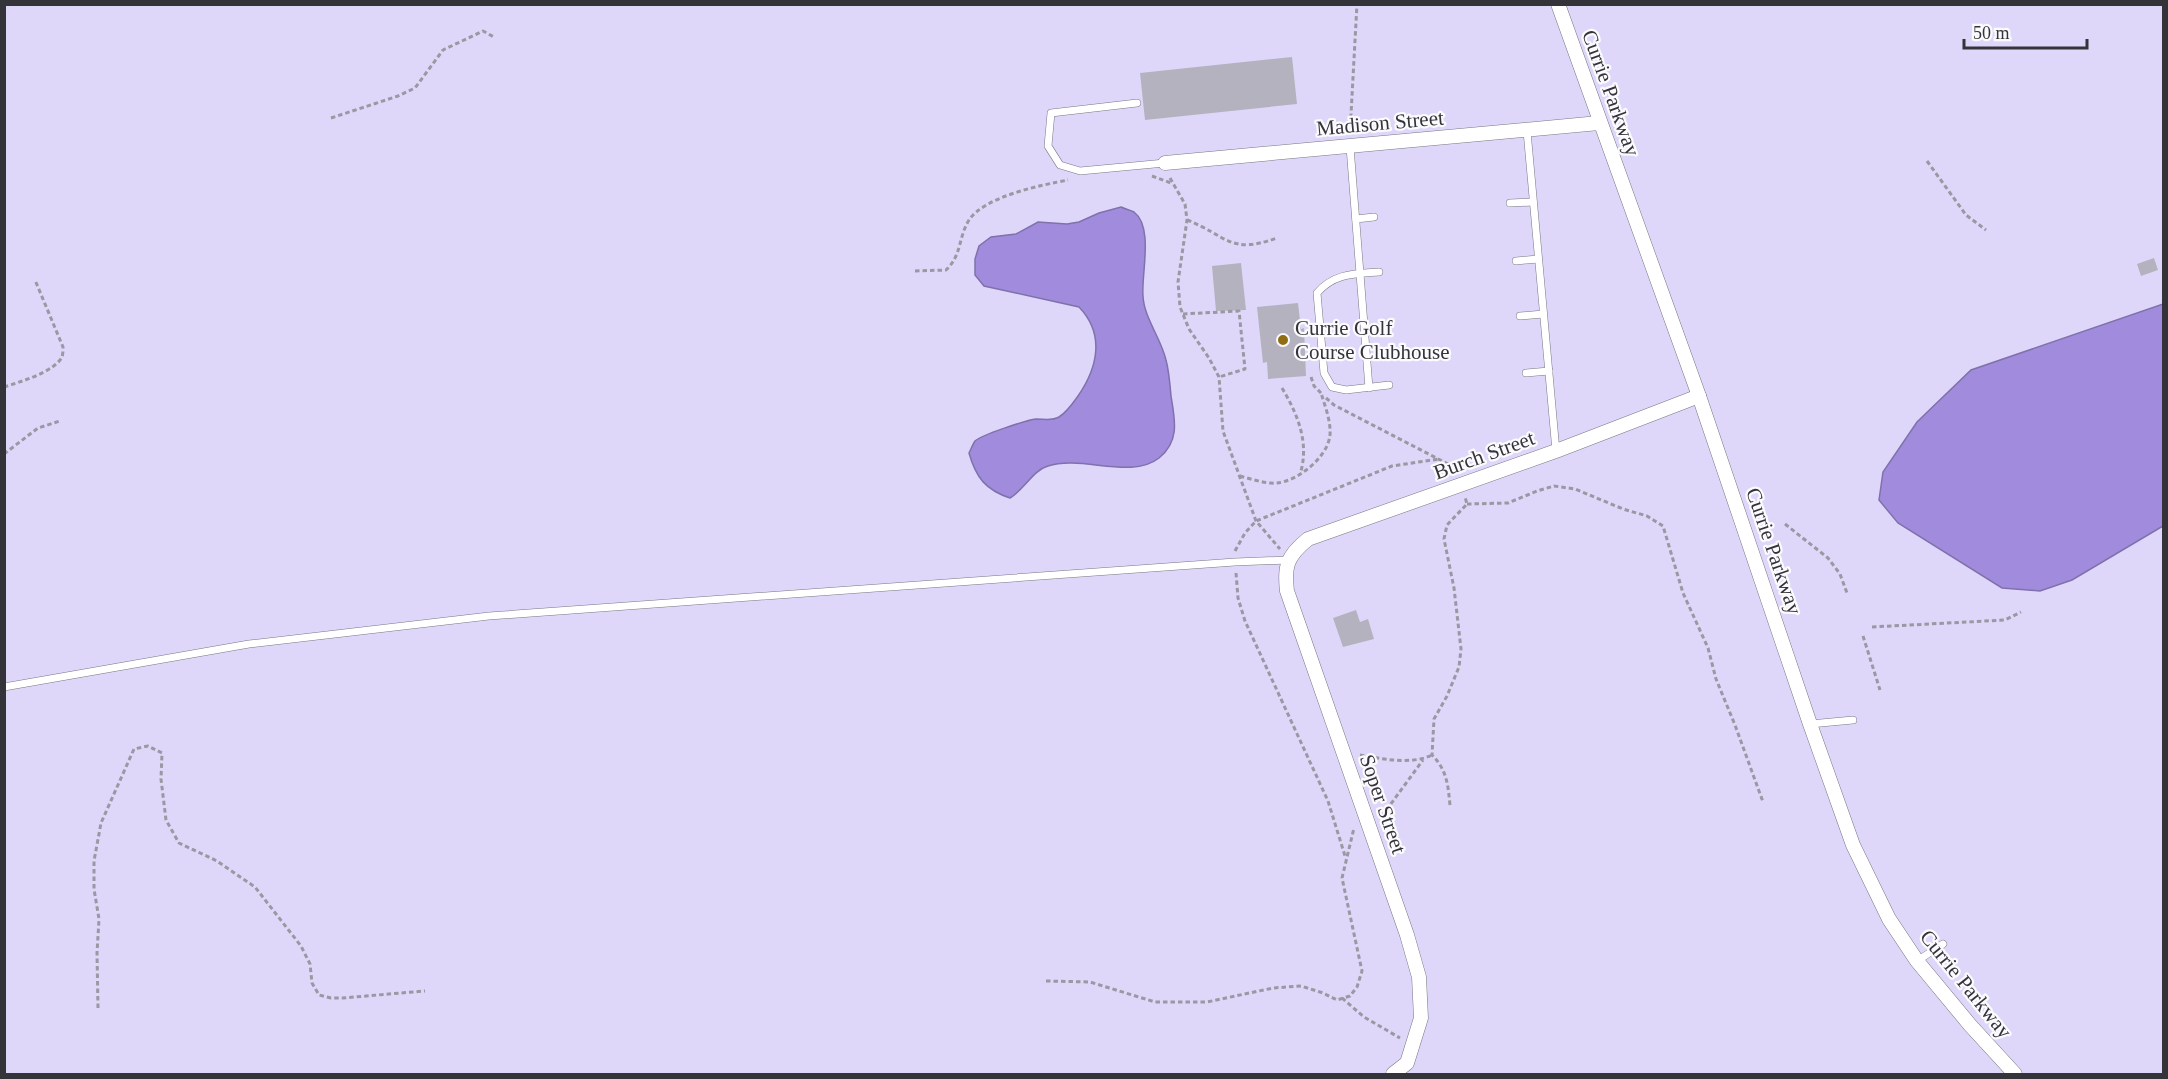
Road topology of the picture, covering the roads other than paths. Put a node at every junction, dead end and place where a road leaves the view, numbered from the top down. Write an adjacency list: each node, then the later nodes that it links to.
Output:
1 (1558, 4): 3 (street, Currie Parkway)
2 (1137, 104): 6 (lane)
3 (1599, 123): 4 (street, Madison Street); 23 (street, Currie Parkway)
4 (1527, 131): 5 (street, Madison Street); 7 (lane)
5 (1350, 147): 6 (street, Madison Street); 10 (lane)
6 (1165, 163)
7 (1533, 202): 8 (lane); 11 (lane)
8 (1510, 203)
9 (1374, 217): 10 (lane)
10 (1356, 219): 14 (lane)
11 (1539, 259): 12 (lane); 15 (lane)
12 (1516, 261)
13 (1380, 272): 14 (lane)
14 (1360, 273): 18 (lane); 22 (lane)
15 (1543, 314): 16 (lane); 19 (lane)
16 (1520, 316)
17 (1385, 330): 18 (lane)
18 (1365, 332): 22 (lane)
19 (1549, 371): 20 (lane); 24 (lane)
20 (1526, 373)
21 (1389, 385): 22 (lane)
22 (1369, 388)
23 (1699, 396): 24 (street, Burch Street); 28 (street, Currie Parkway)
24 (1556, 451): 25 (street, Burch Street)
25 (1288, 560): 26 (lane); 31 (street, Soper Street)
26 (4, 687)
27 (1853, 720): 28 (lane)
28 (1809, 724): 30 (street, Currie Parkway)
29 (1943, 944): 30 (lane)
30 (1917, 961): 32 (street, Currie Parkway)
31 (1393, 1074)
32 (2015, 1074)

